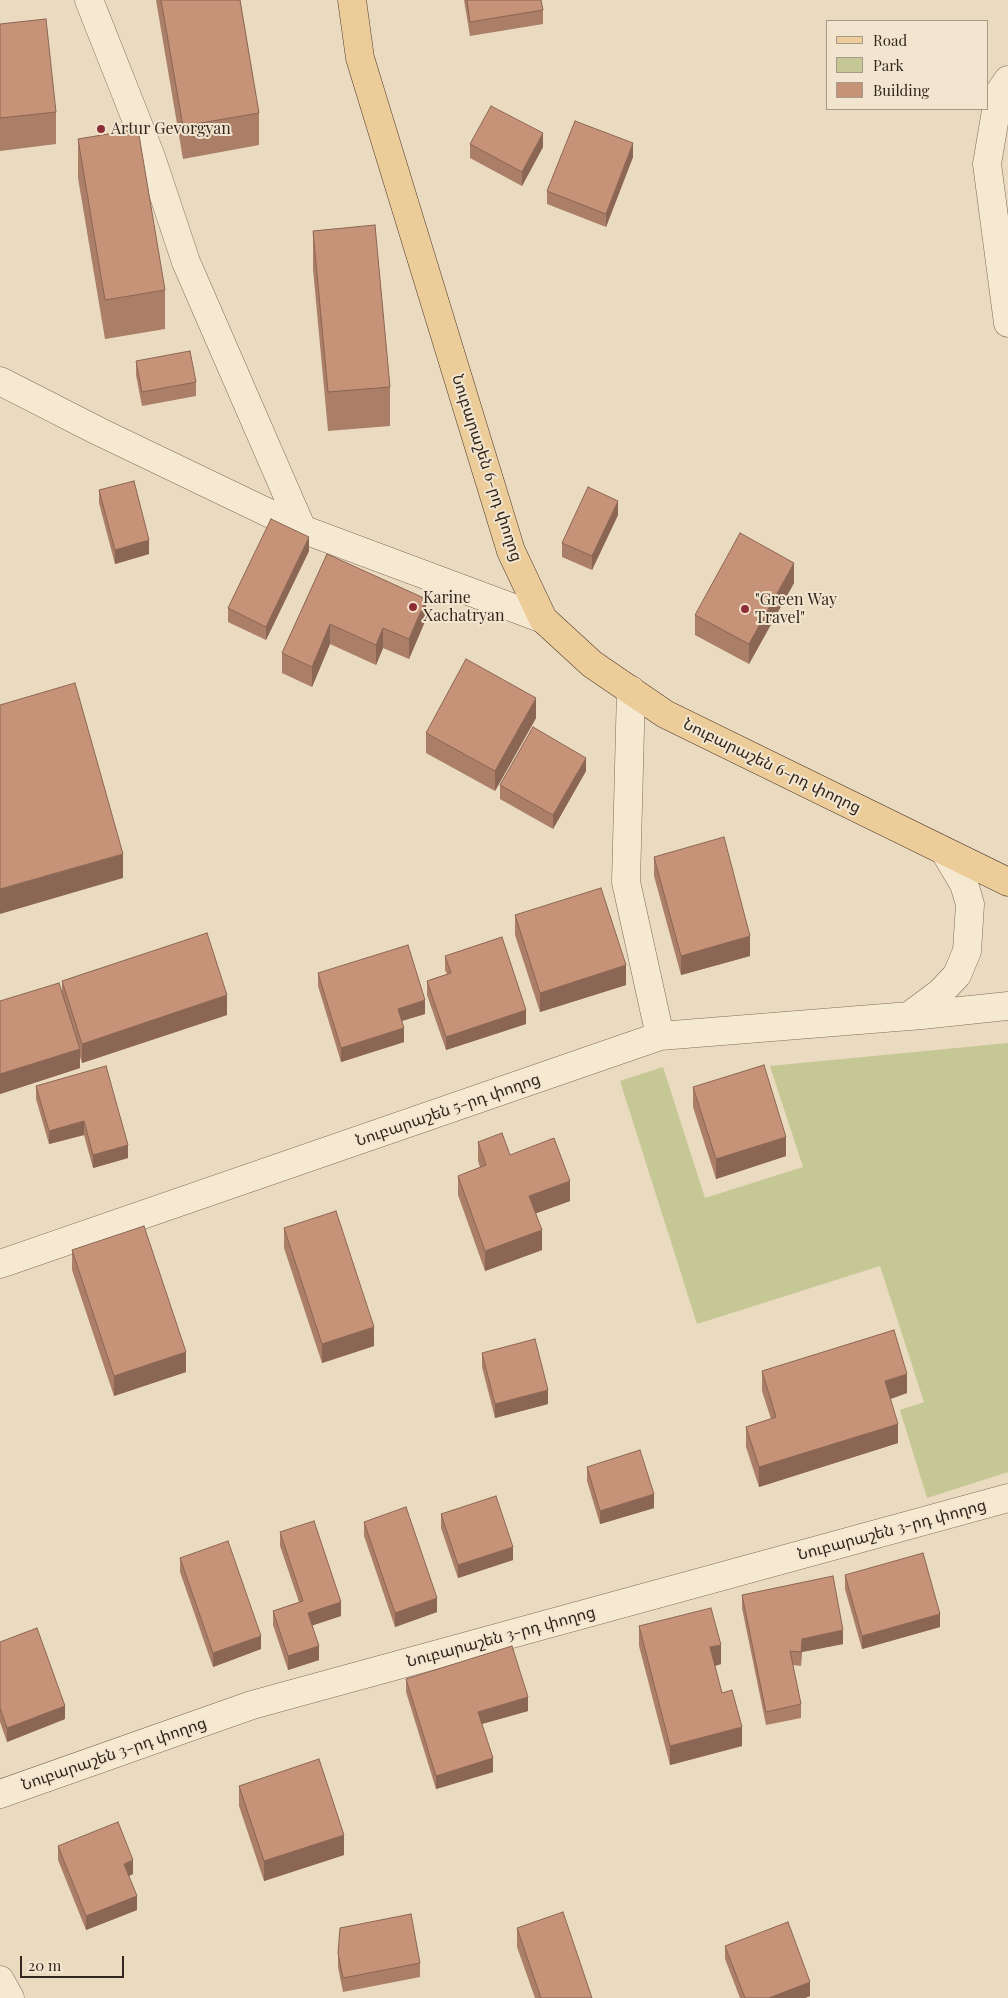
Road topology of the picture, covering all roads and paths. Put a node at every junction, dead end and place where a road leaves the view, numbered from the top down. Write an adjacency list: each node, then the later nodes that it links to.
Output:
1 (89, 0): 6 (street)
2 (352, 0): 7 (main road, Նուբարաշեն 6-րդ փողոց)
3 (1008, 80): 4 (street)
4 (1008, 324)
5 (0, 381): 6 (street)
6 (302, 529): 7 (street)
7 (543, 619): 8 (main road, Նուբարաշեն 6-րդ փողոց)
8 (631, 690): 9 (main road, Նուբարաշեն 6-րդ փողոց); 13 (street)
9 (945, 852): 10 (main road, Նուբարաշեն 6-րդ փողոց); 12 (street)
10 (1008, 882)
11 (1008, 1006): 12 (street, Նուբարաշեն 5-րդ փողոց)
12 (909, 1016): 13 (street, Նուբարաշեն 5-րդ փողոց)
13 (660, 1036): 14 (street, Նուբարաշեն 5-րդ փողոց)
14 (0, 1264)
15 (1008, 1498): 16 (street, Նուբարաշեն 3-րդ փողոց)
16 (0, 1794)
17 (0, 1980): 18 (street)
18 (10, 1998)

